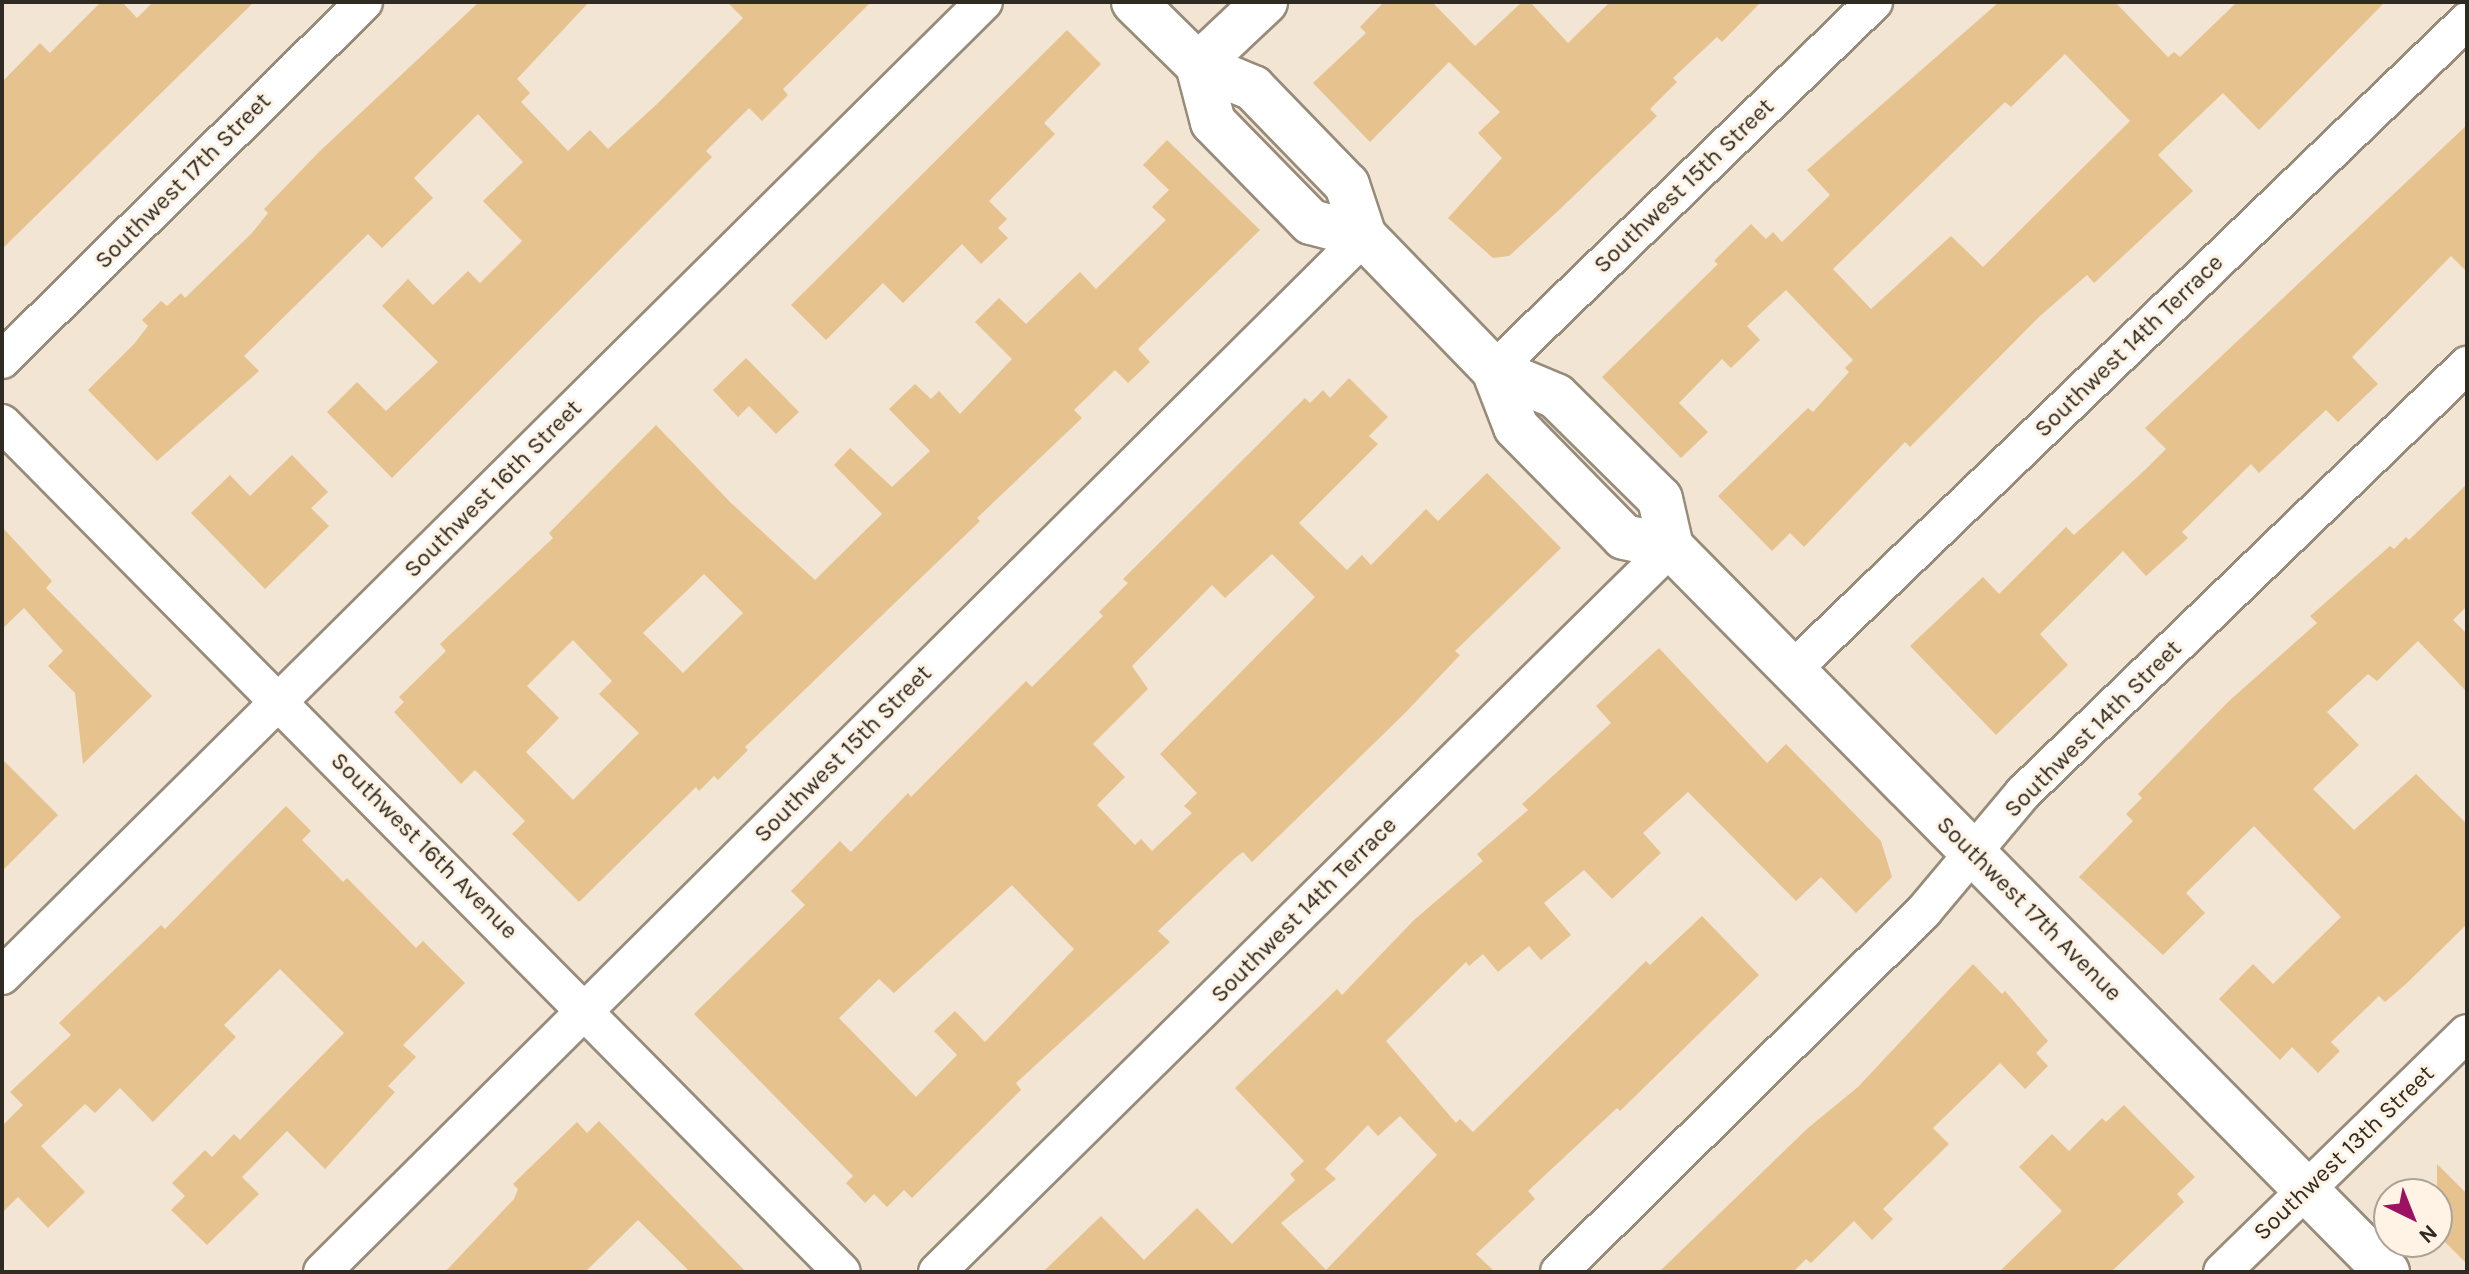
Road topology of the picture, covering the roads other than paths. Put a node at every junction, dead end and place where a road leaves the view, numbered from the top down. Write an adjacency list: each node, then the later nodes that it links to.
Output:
1 (364, 2): 9 (street, Southwest 17th Street)
2 (984, 2): 15 (street, Southwest 16th Street)
3 (1134, 2): 7 (main road)
4 (1265, 2): 7 (main road)
5 (1874, 2): 11 (street, Southwest 15th Street)
6 (2467, 21): 14 (street, Southwest 14th Terrace)
7 (1198, 65): 8 (main road)
8 (1364, 236): 11 (main road); 18 (street, Southwest 15th Street)
9 (2, 360)
10 (2467, 365): 16 (street, Southwest 14th Street)
11 (1494, 370): 13 (main road)
12 (2, 423): 15 (street, Southwest 16th Avenue)
13 (1671, 547): 14 (main road, Southwest 17th Avenue); 23 (street, Southwest 14th Terrace)
14 (1791, 671): 16 (main road, Southwest 17th Avenue)
15 (279, 700): 17 (street, Southwest 16th Street); 18 (street, Southwest 16th Avenue)
16 (1975, 854): 20 (main road, Southwest 17th Avenue); 24 (street, Southwest 14th Street)
17 (2, 976)
18 (586, 1010): 21 (street, Southwest 15th Street); 22 (street, Southwest 16th Avenue)
19 (2467, 1033): 20 (street, Southwest 13th Street)
20 (2308, 1191): 25 (street, Southwest 13th Street); 26 (main road, Southwest 17th Avenue)
21 (322, 1272)
22 (842, 1272)
23 (937, 1272)
24 (1559, 1272)
25 (2222, 1272)
26 (2387, 1272)

